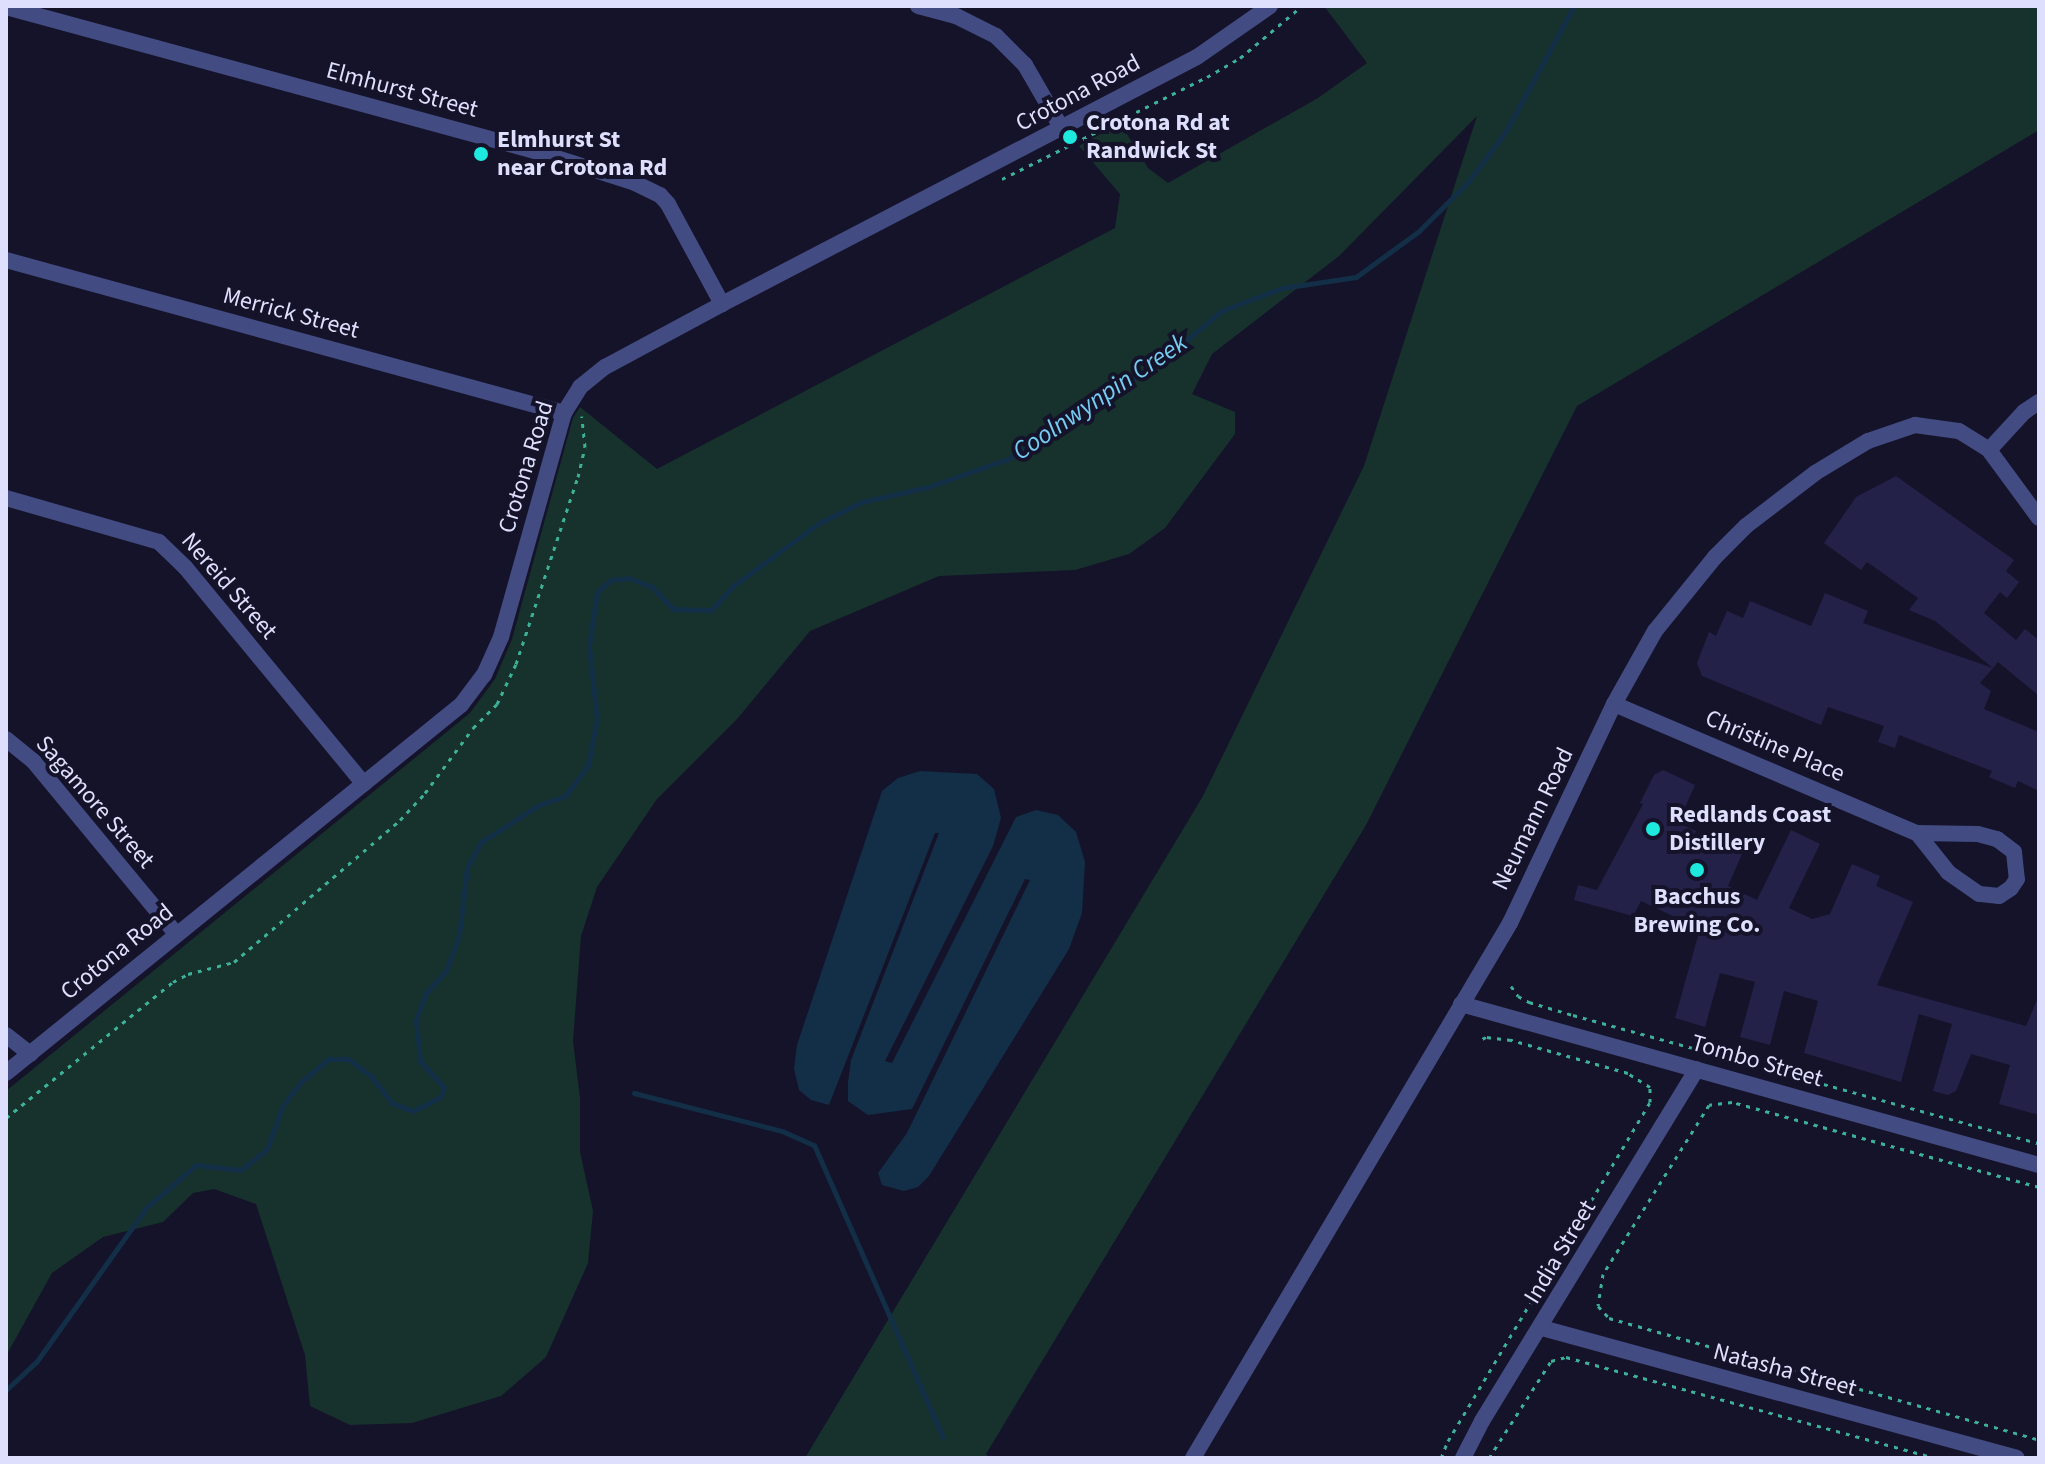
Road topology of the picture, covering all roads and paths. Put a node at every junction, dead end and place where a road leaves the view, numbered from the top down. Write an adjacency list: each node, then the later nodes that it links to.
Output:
1 (918, 6): 7 (street)
2 (1241, 6): 6 (street)
3 (1270, 6): 6 (street, Crotona Road)
4 (1302, 6): 8 (path)
5 (6, 7): 10 (street, Elmhurst Street)
6 (1253, 21): 7 (street, Crotona Road)
7 (1062, 129): 10 (street, Crotona Road)
8 (994, 183)
9 (6, 260): 13 (street, Merrick Street)
10 (722, 304): 13 (street, Crotona Road)
11 (2039, 402): 14 (street)
12 (584, 411): 29 (path)
13 (564, 413): 19 (street, Crotona Road)
14 (1989, 450): 16 (street, Neumann Road); 17 (street, Neumann Road)
15 (6, 498): 19 (street, Nereid Street)
16 (2039, 518)
17 (1614, 704): 20 (street, Christine Place); 23 (street, Neumann Road)
18 (6, 739): 21 (street, Sagamore Street)
19 (364, 784): 21 (street, Crotona Road)
20 (1917, 833): 20 (street, Christine Place)
21 (177, 935): 26 (street, Crotona Road)
22 (1511, 986): 30 (path)
23 (1461, 1004): 27 (street, Tombo Street); 35 (street, Neumann Road)
24 (6, 1035): 26 (street)
25 (1478, 1041): 36 (path)
26 (30, 1054): 28 (street, Crotona Road)
27 (1697, 1069): 31 (street, Tombo Street); 33 (street, India Street)
28 (6, 1073)
29 (6, 1118)
30 (2039, 1143)
31 (2039, 1165)
32 (2039, 1187): 34 (path)
33 (1542, 1328): 37 (street, India Street); 40 (street, Natasha Street)
34 (2039, 1440)
35 (1193, 1458)
36 (1441, 1458)
37 (1463, 1458)
38 (1489, 1458): 39 (path)
39 (1934, 1458)
40 (2016, 1458)

